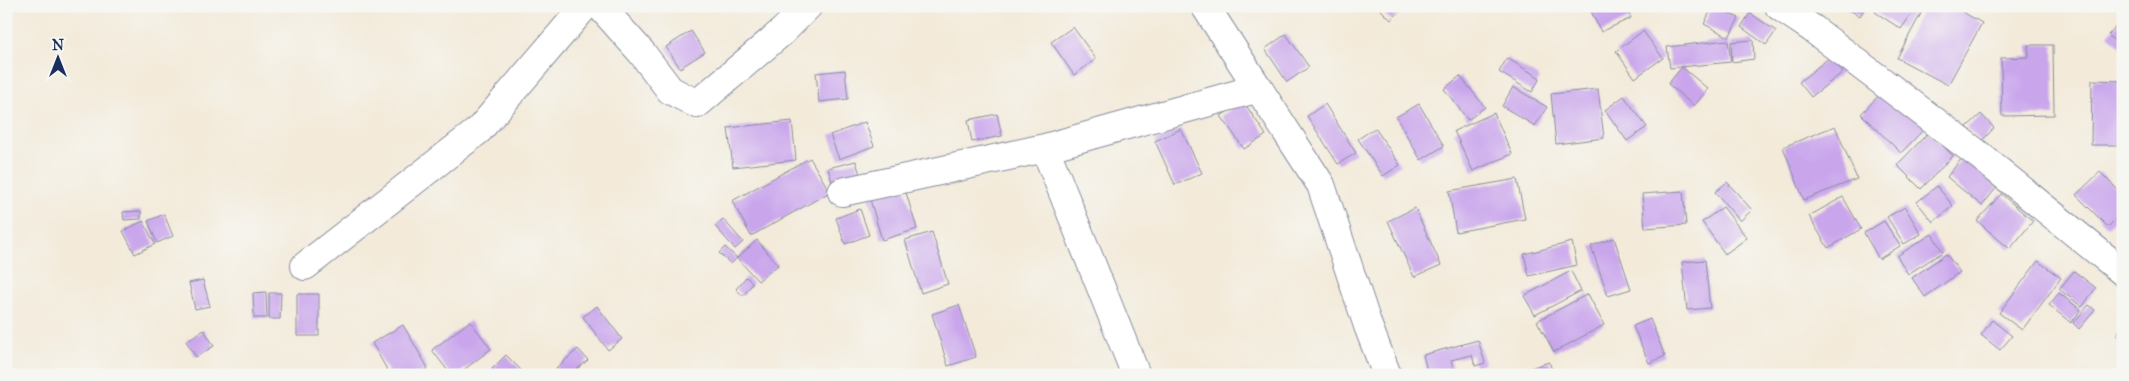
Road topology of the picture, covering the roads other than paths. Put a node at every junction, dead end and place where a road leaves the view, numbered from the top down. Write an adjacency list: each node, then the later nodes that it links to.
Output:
1 (585, 6): 9 (street)
2 (600, 6): 3 (street)
3 (808, 6)
4 (1205, 6): 6 (street)
5 (1779, 6): 10 (street)
6 (1259, 88): 7 (street); 12 (street)
7 (1045, 148): 8 (street); 11 (street)
8 (842, 192)
9 (306, 266)
10 (2123, 272)
11 (1136, 375)
12 (1387, 375)

